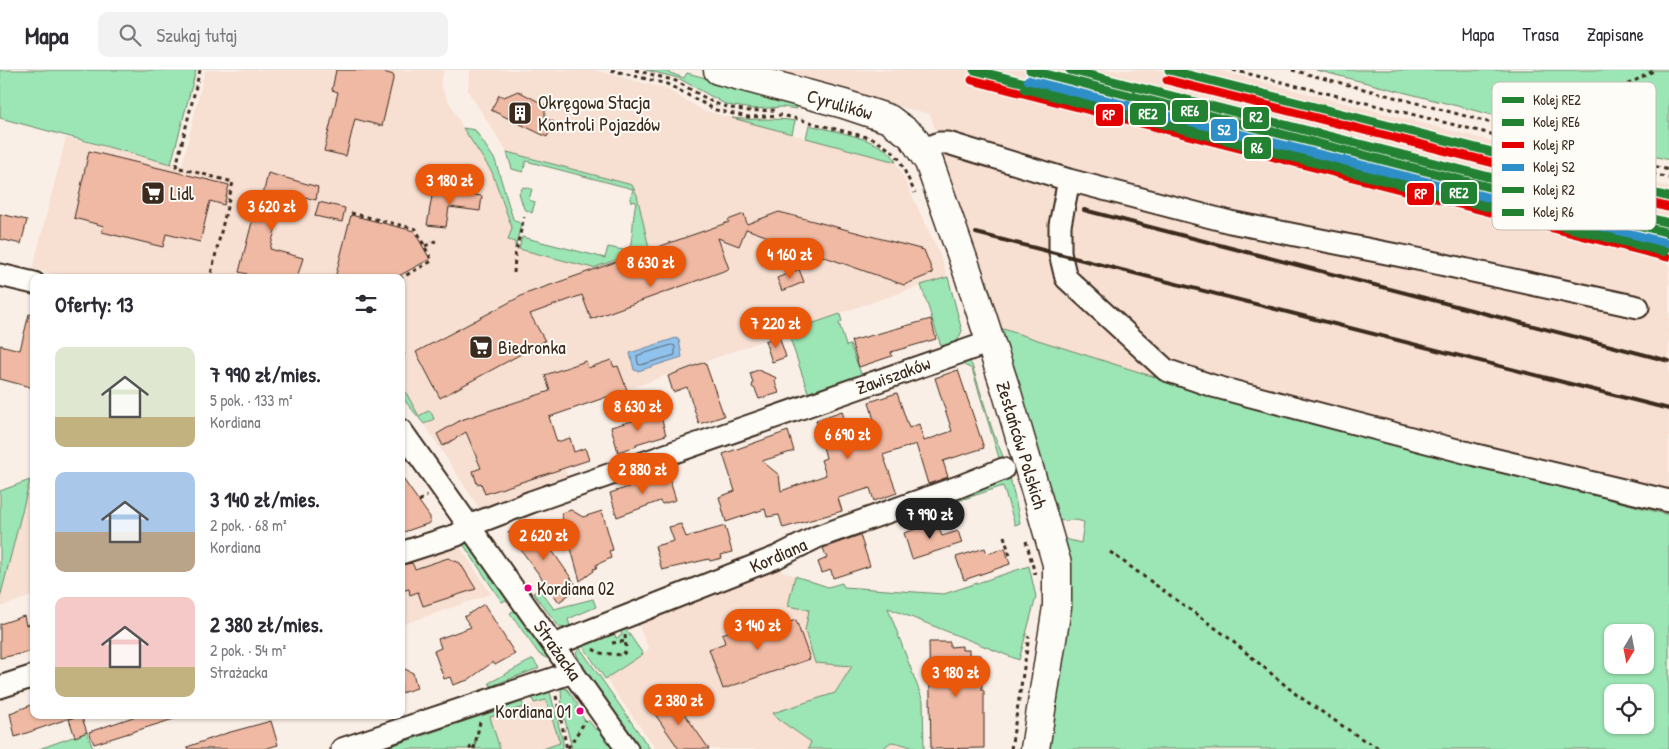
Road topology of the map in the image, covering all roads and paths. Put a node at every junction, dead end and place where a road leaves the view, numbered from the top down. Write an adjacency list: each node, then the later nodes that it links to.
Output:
1 (200, 70): 24 (path)
2 (611, 70): 18 (path)
3 (635, 70): 9 (path)
4 (718, 70): 12 (main road, Cyrulików)
5 (1233, 70): 11 (path)
6 (1292, 70): 10 (path)
7 (1655, 70): 8 (path)
8 (1632, 82)
9 (789, 111)
10 (1492, 122)
11 (1492, 134)
12 (922, 150): 17 (street); 29 (main road, Zesłańców Polskich)
13 (1656, 166): 14 (path)
14 (1669, 170)
15 (1656, 175): 16 (path)
16 (1669, 178)
17 (1069, 180): 28 (street); 34 (street)
18 (917, 196)
19 (350, 213): 22 (path)
20 (524, 217): 23 (path)
21 (438, 240): 22 (path)
22 (425, 246): 26 (path)
23 (514, 273)
24 (211, 274)
25 (0, 275): 27 (street)
26 (405, 276)
27 (30, 282)
28 (1638, 307)
29 (990, 342): 35 (street, Zawiszaków); 54 (main road, Zesłańców Polskich)
30 (405, 436): 35 (street, Strażacka)
31 (1003, 469): 45 (street, Kordiana)
32 (428, 494): 33 (path)
33 (419, 501)
34 (1669, 501)
35 (470, 526): 38 (street, Zawiszaków); 45 (street, Strażacka)
36 (1004, 536): 40 (path)
37 (1025, 538): 41 (path)
38 (405, 552)
39 (1110, 552): 61 (path)
40 (1011, 558)
41 (1036, 578)
42 (622, 627): 44 (path)
43 (1030, 632): 60 (path)
44 (588, 642)
45 (554, 645): 47 (street, Strażacka)
46 (1031, 659): 54 (path)
47 (573, 672): 51 (street); 59 (street, Strażacka)
48 (30, 677): 49 (street)
49 (0, 687)
50 (554, 689): 58 (path)
51 (476, 705): 53 (path); 55 (street)
52 (589, 716): 58 (path)
53 (477, 743): 56 (path); 57 (path)
54 (1027, 744)
55 (342, 749)
56 (469, 749)
57 (474, 749)
58 (567, 749)
59 (627, 749)
60 (1011, 749)
61 (1381, 749)

